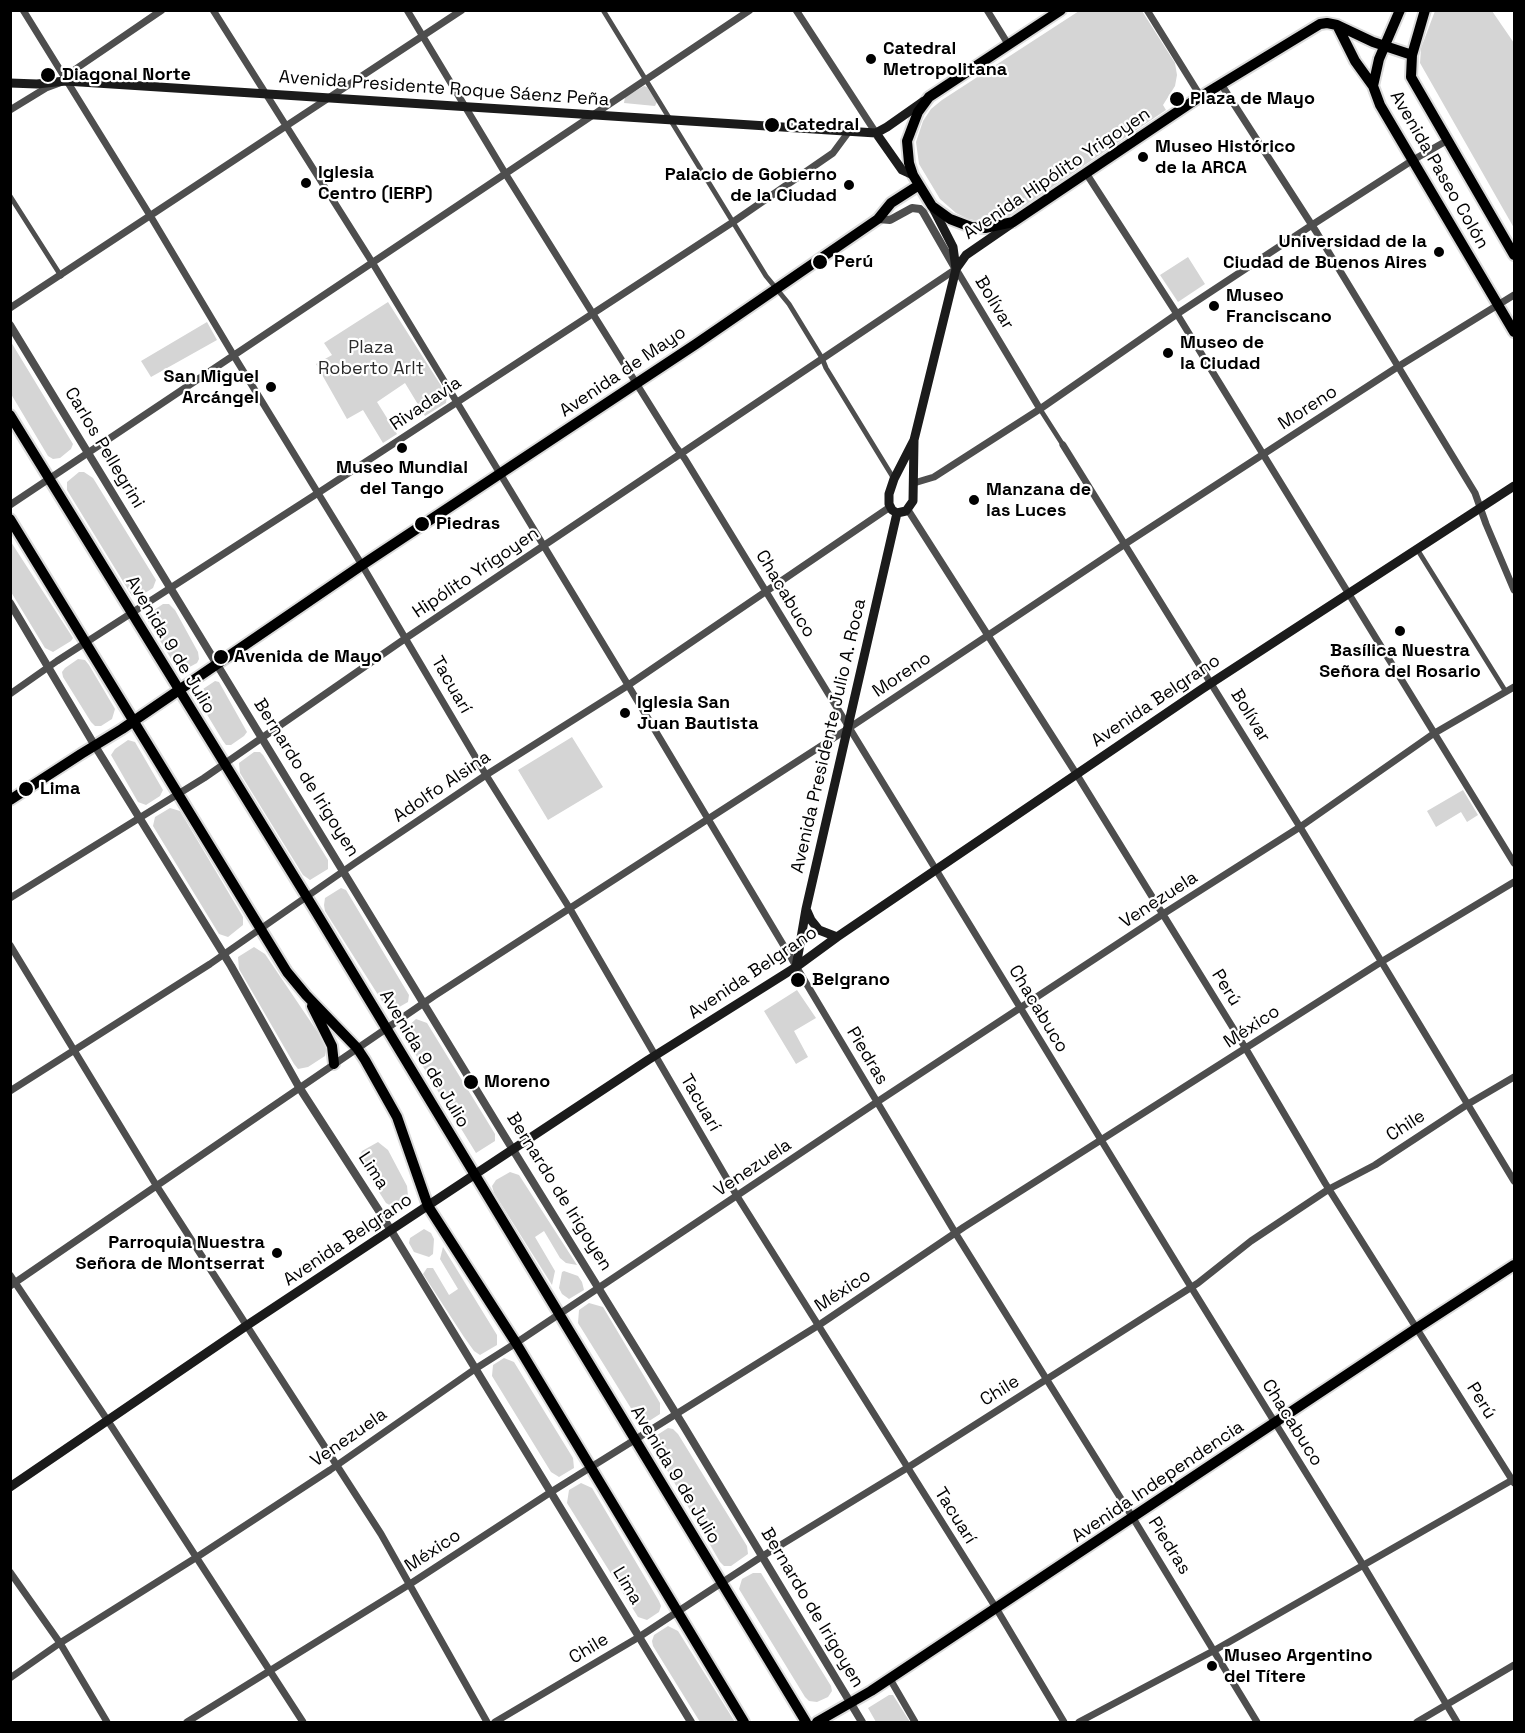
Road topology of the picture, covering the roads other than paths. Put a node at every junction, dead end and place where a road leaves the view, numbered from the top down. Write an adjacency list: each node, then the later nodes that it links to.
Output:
1 (23, 10): 20 (street, Tacuarí)
2 (162, 10): 20 (street)
3 (213, 10): 24 (street, Piedras)
4 (407, 10): 15 (street, Chacabuco)
5 (462, 10): 15 (street)
6 (603, 10): 19 (street)
7 (750, 10): 19 (street)
8 (796, 10): 34 (street)
9 (987, 10): 16 (street)
10 (1061, 10): 16 (main road)
11 (1147, 10): 26 (street)
12 (1400, 10): 17 (main road)
13 (1425, 10): 18 (main road)
14 (1337, 25): 17 (main road); 22 (main road, Avenida Hipólito Yrigoyen); 23 (main road, Avenida Paseo Colón)
15 (423, 37): 27 (street); 28 (street, Chacabuco)
16 (1008, 44): 25 (main road)
17 (1384, 45): 18 (main road); 23 (main road)
18 (1412, 55): 35 (main road, Avenida Paseo Colón)
19 (647, 80): 30 (street); 31 (street)
20 (65, 81): 21 (main road, Avenida Presidente Roque Sáenz Peña); 24 (main road, Avenida Presidente Roque Sáenz Peña); 29 (street); 42 (street, Tacuarí)
21 (10, 83)
22 (1221, 84): 26 (main road, Avenida Hipólito Yrigoyen); 46 (street)
23 (1373, 86): 36 (main road, Avenida Paseo Colón)
24 (264, 94): 27 (main road, Avenida Presidente Roque Sáenz Peña); 32 (street, Piedras)
25 (929, 97): 34 (main road); 39 (main road, Bolívar)
26 (1201, 97): 38 (main road, Avenida Hipólito Yrigoyen)
27 (332, 98): 28 (main road, Avenida Presidente Roque Sáenz Peña); 32 (street)
28 (465, 107): 30 (main road, Avenida Presidente Roque Sáenz Peña); 37 (street, Chacabuco)
29 (10, 110)
30 (593, 115): 31 (main road, Avenida Presidente Roque Sáenz Peña); 37 (street)
31 (670, 119): 33 (main road, Avenida Presidente Roque Sáenz Peña); 44 (street)
32 (285, 127): 42 (street); 48 (street, Piedras)
33 (850, 130): 34 (main road, Avenida Presidente Roque Sáenz Peña); 44 (street, Rivadavia)
34 (876, 133): 39 (main road, Bolívar)
35 (1448, 140): 36 (street); 47 (main road, Avenida Paseo Colón)
36 (1413, 160): 46 (street); 53 (main road, Avenida Paseo Colón)
37 (505, 173): 48 (street); 55 (street, Chacabuco)
38 (1086, 173): 45 (main road, Avenida Hipólito Yrigoyen); 56 (street)
39 (916, 180): 41 (main road, Bolívar); 43 (main road, Avenida de Mayo)
40 (10, 196): 50 (street)
41 (932, 206): 45 (main road, Bolívar); 49 (main road, Bolívar)
42 (151, 217): 50 (street); 59 (street, Tacuarí)
43 (878, 219): 49 (street, Bolívar); 51 (main road, Avenida de Mayo)
44 (733, 222): 51 (street); 55 (street, Rivadavia)
45 (1013, 222): 49 (main road, Avenida Hipólito Yrigoyen)
46 (1312, 225): 56 (street); 61 (street)
47 (1515, 255)
48 (372, 262): 59 (street); 63 (street, Piedras)
49 (956, 269): 60 (street, Hipólito Yrigoyen); 64 (street, Bolívar); 66 (main road, Avenida Presidente Julio A. Roca)
50 (61, 276): 54 (street)
51 (777, 288): 60 (street); 62 (main road, Avenida de Mayo)
52 (1515, 295): 53 (street, Moreno)
53 (1498, 304): 58 (main road, Avenida Paseo Colón); 61 (street, Moreno)
54 (10, 308)
55 (592, 313): 62 (street, Chacabuco); 63 (street, Rivadavia)
56 (1177, 314): 64 (street); 70 (street)
57 (10, 325): 68 (street, Carlos Pellegrini)
58 (1515, 332)
59 (234, 356): 68 (street); 76 (street, Tacuarí)
60 (822, 358): 69 (street, Hipólito Yrigoyen); 72 (street)
61 (1399, 366): 70 (street, Moreno); 78 (street)
62 (636, 382): 69 (street, Chacabuco); 71 (main road, Avenida de Mayo)
63 (456, 402): 71 (street, Piedras); 76 (street, Rivadavia)
64 (1040, 409): 67 (street, Bolívar); 74 (street)
65 (10, 415): 73 (main road, Avenida 9 de Julio)
66 (914, 440): 72 (main road, Avenida Presidente Julio A. Roca); 74 (main road, Avenida Presidente Julio A. Roca)
67 (1063, 446): 82 (street, Bolívar)
68 (88, 453): 73 (street); 86 (street, Carlos Pellegrini)
69 (681, 453): 83 (street, Hipólito Yrigoyen); 88 (street, Chacabuco)
70 (1262, 456): 82 (street, Moreno); 89 (street)
71 (500, 474): 83 (street, Piedras); 85 (main road, Avenida de Mayo)
72 (894, 478): 74 (main road); 79 (main road, Avenida Presidente Julio A. Roca)
73 (50, 479): 77 (street); 91 (main road, Avenida 9 de Julio)
74 (914, 483): 80 (main road, Avenida Presidente Julio A. Roca)
75 (1515, 486): 78 (main road, Avenida Belgrano)
76 (318, 493): 85 (street, Tacuarí); 86 (street, Rivadavia)
77 (10, 506)
78 (1480, 507): 84 (main road, Avenida Belgrano); 87 (street)
79 (894, 510): 80 (main road); 88 (street, Adolfo Alsina); 104 (main road, Avenida Presidente Julio A. Roca)
80 (908, 510): 92 (street, Perú)
81 (10, 519): 94 (main road)
82 (1125, 544): 92 (street, Moreno); 97 (street, Bolívar)
83 (544, 545): 93 (street, Hipólito Yrigoyen); 98 (street, Piedras)
84 (1417, 549): 89 (main road, Avenida Belgrano); 101 (street)
85 (362, 565): 93 (street, Tacuarí); 95 (main road, Avenida de Mayo)
86 (170, 589): 91 (street, Rivadavia); 95 (street, Bernardo de Irigoyen)
87 (1515, 590)
88 (766, 592): 98 (street, Adolfo Alsina); 104 (street, Chacabuco)
89 (1348, 594): 97 (main road, Avenida Belgrano); 105 (street)
90 (10, 603): 96 (street, Lima)
91 (132, 614): 94 (street, Rivadavia); 100 (main road, Avenida 9 de Julio)
92 (989, 635): 104 (street, Moreno); 110 (street, Perú)
93 (406, 638): 106 (street, Hipólito Yrigoyen); 109 (street, Tacuarí)
94 (86, 642): 96 (street, Rivadavia); 103 (main road)
95 (217, 664): 100 (main road, Avenida de Mayo); 106 (street, Bernardo de Irigoyen)
96 (49, 667): 102 (street, Rivadavia); 107 (street, Lima)
97 (1211, 683): 110 (main road, Avenida Belgrano); 115 (street, Bolívar)
98 (628, 685): 109 (street, Adolfo Alsina); 114 (street, Piedras)
99 (1515, 687): 101 (street, Venezuela)
100 (179, 691): 103 (main road, Avenida de Mayo); 108 (main road, Avenida 9 de Julio)
101 (1506, 692): 105 (street, Venezuela)
102 (10, 694)
103 (134, 721): 107 (main road, Avenida de Mayo); 111 (main road)
104 (849, 728): 114 (street, Moreno); 117 (street, Chacabuco); 123 (main road, Avenida Presidente Julio A. Roca)
105 (1433, 734): 115 (street, Venezuela); 116 (street)
106 (261, 737): 108 (street, Hipólito Yrigoyen); 118 (street, Bernardo de Irigoyen)
107 (95, 746): 112 (main road, Avenida de Mayo); 113 (street, Lima)
108 (224, 764): 111 (street, Hipólito Yrigoyen); 121 (main road, Avenida 9 de Julio)
109 (486, 775): 118 (street, Adolfo Alsina); 122 (street, Tacuarí)
110 (1077, 775): 117 (main road, Avenida Belgrano); 124 (street, Perú)
111 (179, 794): 113 (street, Hipólito Yrigoyen); 125 (main road)
112 (10, 801)
113 (139, 818): 120 (street, Hipólito Yrigoyen); 128 (street, Lima)
114 (708, 818): 122 (street, Moreno); 130 (street, Piedras)
115 (1299, 827): 124 (street, Venezuela); 129 (street, Bolívar)
116 (1515, 863)
117 (936, 871): 126 (main road, Avenida Belgrano); 133 (street, Chacabuco)
118 (344, 872): 121 (street, Adolfo Alsina); 132 (street, Bernardo de Irigoyen)
119 (1515, 882): 129 (street, México)
120 (10, 898)
121 (306, 898): 125 (street, Adolfo Alsina); 134 (main road, Avenida 9 de Julio)
122 (570, 909): 132 (street, Moreno); 138 (street, Tacuarí)
123 (806, 909): 126 (main road); 130 (main road, Avenida Presidente Julio A. Roca)
124 (1163, 914): 133 (street, Venezuela); 136 (street, Perú)
125 (260, 928): 128 (street, Adolfo Alsina); 131 (main road)
126 (837, 936): 130 (main road, Avenida Belgrano)
127 (10, 945): 137 (street)
128 (223, 954): 137 (street, Adolfo Alsina); 141 (street, Lima)
129 (1381, 962): 136 (street, México); 144 (street, Bolívar)
130 (796, 967): 138 (main road, Avenida Belgrano); 143 (street, Piedras)
131 (306, 995): 135 (main road); 139 (main road)
132 (424, 1003): 134 (street, Moreno); 146 (street, Bernardo de Irigoyen)
133 (1020, 1009): 143 (street, Venezuela); 145 (street, Chacabuco)
134 (386, 1029): 135 (street, Moreno); 147 (main road, Avenida 9 de Julio)
135 (357, 1048): 139 (street, Moreno); 152 (main road)
136 (1246, 1049): 145 (street, México); 150 (street, Perú)
137 (73, 1050): 142 (street, Adolfo Alsina); 149 (street)
138 (656, 1056): 146 (main road, Avenida Belgrano); 151 (street, Tacuarí)
139 (334, 1064): 141 (street, Moreno)
140 (1515, 1077): 144 (street, Chile)
141 (299, 1087): 149 (street, Moreno); 153 (street, Lima)
142 (10, 1091)
143 (877, 1102): 151 (street, Venezuela); 154 (street, Piedras)
144 (1468, 1104): 148 (street, Bolívar); 150 (street, Chile)
145 (1101, 1140): 154 (street, México); 159 (street, Chacabuco)
146 (513, 1149): 147 (main road, Avenida Belgrano); 158 (street, Bernardo de Irigoyen)
147 (474, 1175): 152 (main road, Avenida Belgrano); 160 (main road, Avenida 9 de Julio)
148 (1515, 1181)
149 (156, 1185): 157 (street, Moreno); 162 (street)
150 (1329, 1189): 159 (street, Chile); 163 (street, Perú)
151 (737, 1196): 158 (street, Venezuela); 161 (street, Tacuarí)
152 (428, 1206): 153 (main road, Avenida Belgrano); 164 (main road)
153 (391, 1232): 162 (main road, Avenida Belgrano); 165 (street, Lima)
154 (956, 1234): 161 (street, México); 166 (street, Piedras)
155 (1515, 1265): 163 (main road, Avenida Independencia)
156 (10, 1275): 157 (street)
157 (13, 1284): 168 (street)
158 (599, 1288): 160 (street, Venezuela); 167 (street, Bernardo de Irigoyen)
159 (1191, 1288): 166 (street, Chile); 169 (street, Chacabuco)
160 (559, 1314): 164 (street, Venezuela); 170 (main road, Avenida 9 de Julio)
161 (819, 1324): 167 (street, México); 173 (street, Tacuarí)
162 (246, 1326): 168 (main road, Avenida Belgrano); 171 (street)
163 (1417, 1328): 169 (main road, Avenida Independencia); 174 (street, Perú)
164 (516, 1343): 165 (street, Venezuela); 172 (main road)
165 (475, 1369): 171 (street, Venezuela); 176 (street, Lima)
166 (1048, 1379): 173 (street, Chile); 177 (street, Piedras)
167 (677, 1414): 170 (street, México); 179 (street, Bernardo de Irigoyen)
168 (108, 1421): 175 (main road, Avenida Belgrano); 178 (street)
169 (1275, 1424): 177 (main road, Avenida Independencia); 180 (street, Chacabuco)
170 (635, 1440): 172 (street, México); 183 (main road, Avenida 9 de Julio)
171 (337, 1464): 178 (street, Venezuela); 182 (street)
172 (590, 1468): 176 (street, México); 185 (main road)
173 (908, 1468): 179 (street, Chile); 184 (street, Tacuarí)
174 (1514, 1481): 180 (street)
175 (10, 1487)
176 (551, 1492): 182 (street, México); 186 (street, Lima)
177 (1134, 1518): 184 (main road, Avenida Independencia); 188 (street, Piedras)
178 (197, 1557): 187 (street, Venezuela); 190 (street)
179 (761, 1557): 183 (street, Chile); 193 (street, Bernardo de Irigoyen)
180 (1363, 1565): 188 (street); 194 (street, Chacabuco)
181 (10, 1572): 187 (street)
182 (410, 1584): 190 (street, México); 198 (street)
183 (721, 1584): 185 (street, Chile); 202 (main road, Avenida 9 de Julio)
184 (996, 1608): 192 (main road, Avenida Independencia); 206 (street, Tacuarí)
185 (677, 1611): 186 (street, Chile); 201 (main road)
186 (639, 1637): 199 (street, Chile); 200 (street, Lima)
187 (60, 1643): 191 (street, Venezuela); 195 (street)
188 (1215, 1650): 207 (street); 208 (street, Piedras)
189 (1515, 1665): 194 (street)
190 (270, 1671): 196 (street, México); 197 (street)
191 (10, 1678)
192 (890, 1679): 193 (main road, Avenida Independencia); 205 (street, Bernardo de Irigoyen)
193 (850, 1704): 203 (main road, Avenida Independencia); 204 (street, Bernardo de Irigoyen)
194 (1446, 1706): 209 (street); 210 (street, Chacabuco)
195 (107, 1722)
196 (187, 1722)
197 (303, 1722)
198 (487, 1722)
199 (495, 1722)
200 (691, 1722)
201 (744, 1722)
202 (806, 1722)
203 (817, 1722)
204 (862, 1722)
205 (915, 1722)
206 (1064, 1722)
207 (1079, 1722)
208 (1257, 1722)
209 (1417, 1722)
210 (1457, 1722)

